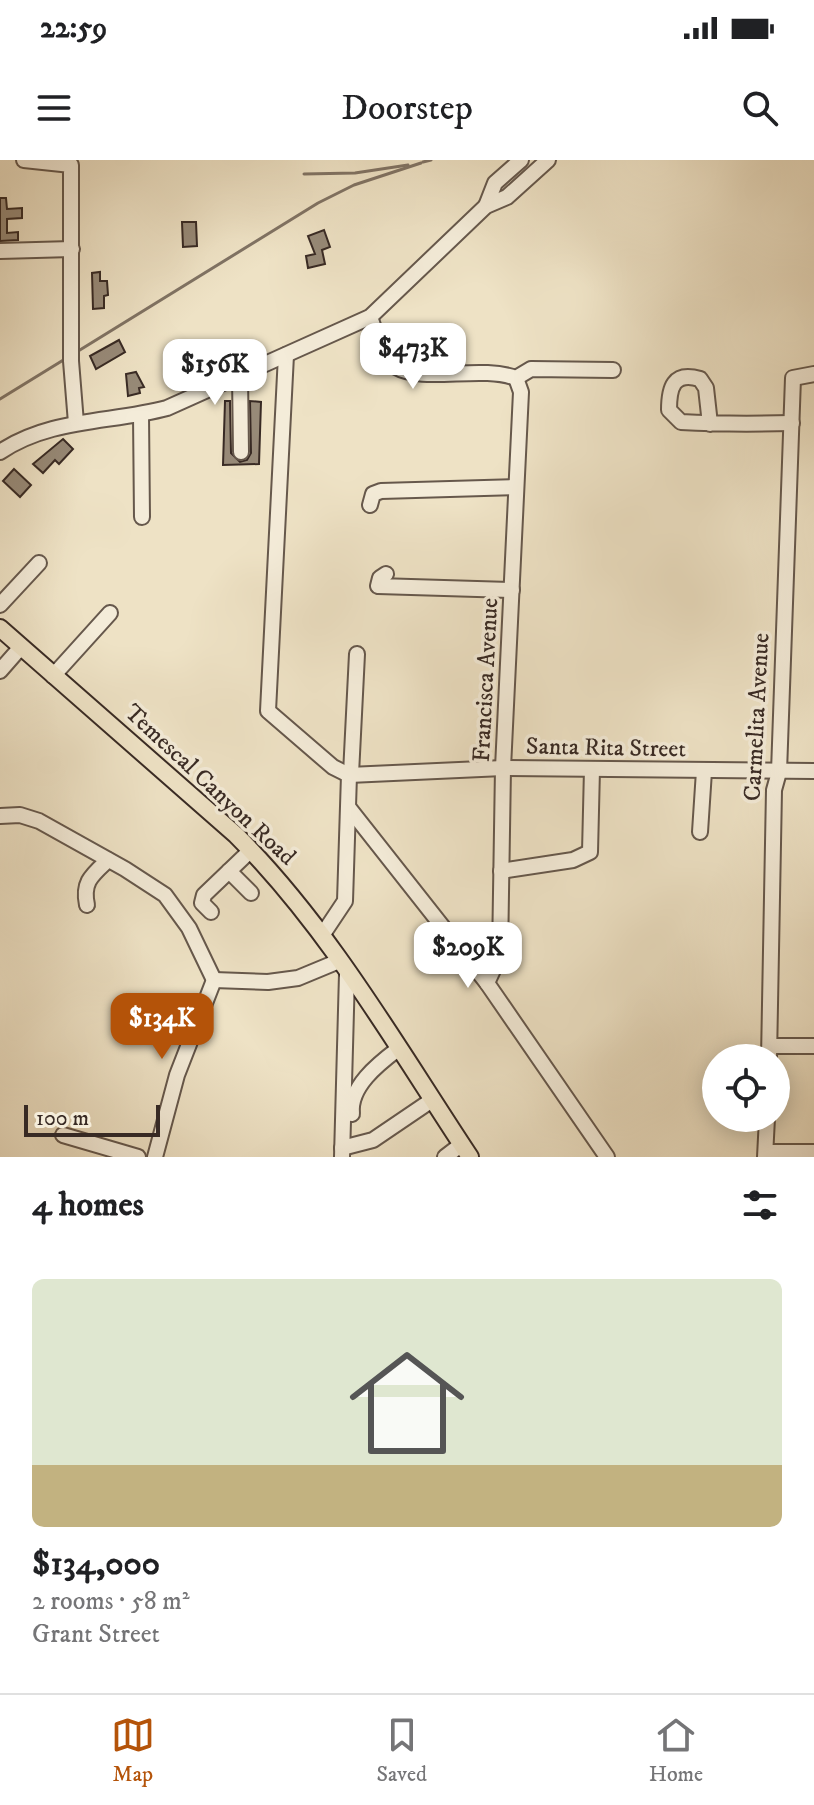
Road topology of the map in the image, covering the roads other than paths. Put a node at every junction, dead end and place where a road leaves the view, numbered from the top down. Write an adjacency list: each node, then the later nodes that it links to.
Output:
1 (24, 160): 5 (street)
2 (521, 160): 4 (street)
3 (548, 160): 4 (street)
4 (486, 206): 7 (street)
5 (72, 249): 6 (street); 14 (street)
6 (0, 251)
7 (370, 317): 8 (street); 12 (street)
8 (286, 355): 11 (street); 37 (street)
9 (613, 370): 12 (street)
10 (814, 374): 15 (street, Carmelita Avenue)
11 (240, 376): 13 (street); 18 (street)
12 (516, 378): 19 (street, Francisca Avenue)
13 (141, 415): 14 (street); 21 (street)
14 (76, 423): 17 (street)
15 (792, 423): 16 (street); 36 (street, Carmelita Avenue)
16 (710, 424)
17 (0, 452)
18 (241, 452)
19 (516, 487): 20 (street); 24 (street, Francisca Avenue)
20 (370, 505)
21 (142, 517)
22 (39, 563): 25 (street)
23 (386, 574): 24 (street)
24 (512, 590): 32 (street, Francisca Avenue)
25 (0, 605)
26 (110, 613): 31 (street)
27 (0, 628): 28 (main road, Temescal Canyon Road)
28 (21, 647): 30 (street); 31 (main road, Temescal Canyon Road)
29 (357, 654): 37 (street)
30 (0, 671)
31 (53, 676): 41 (main road, Temescal Canyon Road)
32 (503, 768): 33 (street, Santa Rita Street); 37 (street, Santa Rita Street); 44 (street, Francisca Avenue)
33 (592, 769): 34 (street, Santa Rita Street); 44 (street)
34 (704, 771): 36 (street, Santa Rita Street); 40 (street)
35 (814, 771): 36 (street, Santa Rita Street)
36 (779, 772): 52 (street, Carmelita Avenue)
37 (350, 774): 38 (street)
38 (349, 808): 48 (street); 51 (street)
39 (0, 816): 42 (street)
40 (700, 832)
41 (251, 850): 43 (street); 48 (main road, Temescal Canyon Road)
42 (108, 860): 46 (street); 50 (street)
43 (229, 871): 45 (street); 47 (street)
44 (501, 871): 51 (street, Francisca Avenue)
45 (251, 893)
46 (87, 905)
47 (211, 912)
48 (323, 934): 49 (main road, Temescal Canyon Road)
49 (343, 967): 50 (street); 54 (main road, Temescal Canyon Road); 59 (street)
50 (214, 980): 64 (street)
51 (487, 983): 66 (street)
52 (770, 1044)
53 (814, 1046): 55 (street)
54 (398, 1049): 56 (main road, Temescal Canyon Road); 59 (street)
55 (790, 1049)
56 (432, 1100): 59 (street); 60 (main road, Temescal Canyon Road)
57 (767, 1132): 62 (street)
58 (63, 1135): 63 (street)
59 (342, 1147)
60 (466, 1150): 65 (street)
61 (814, 1152): 62 (street)
62 (766, 1154)
63 (138, 1157)
64 (155, 1157)
65 (445, 1157)
66 (607, 1157)

